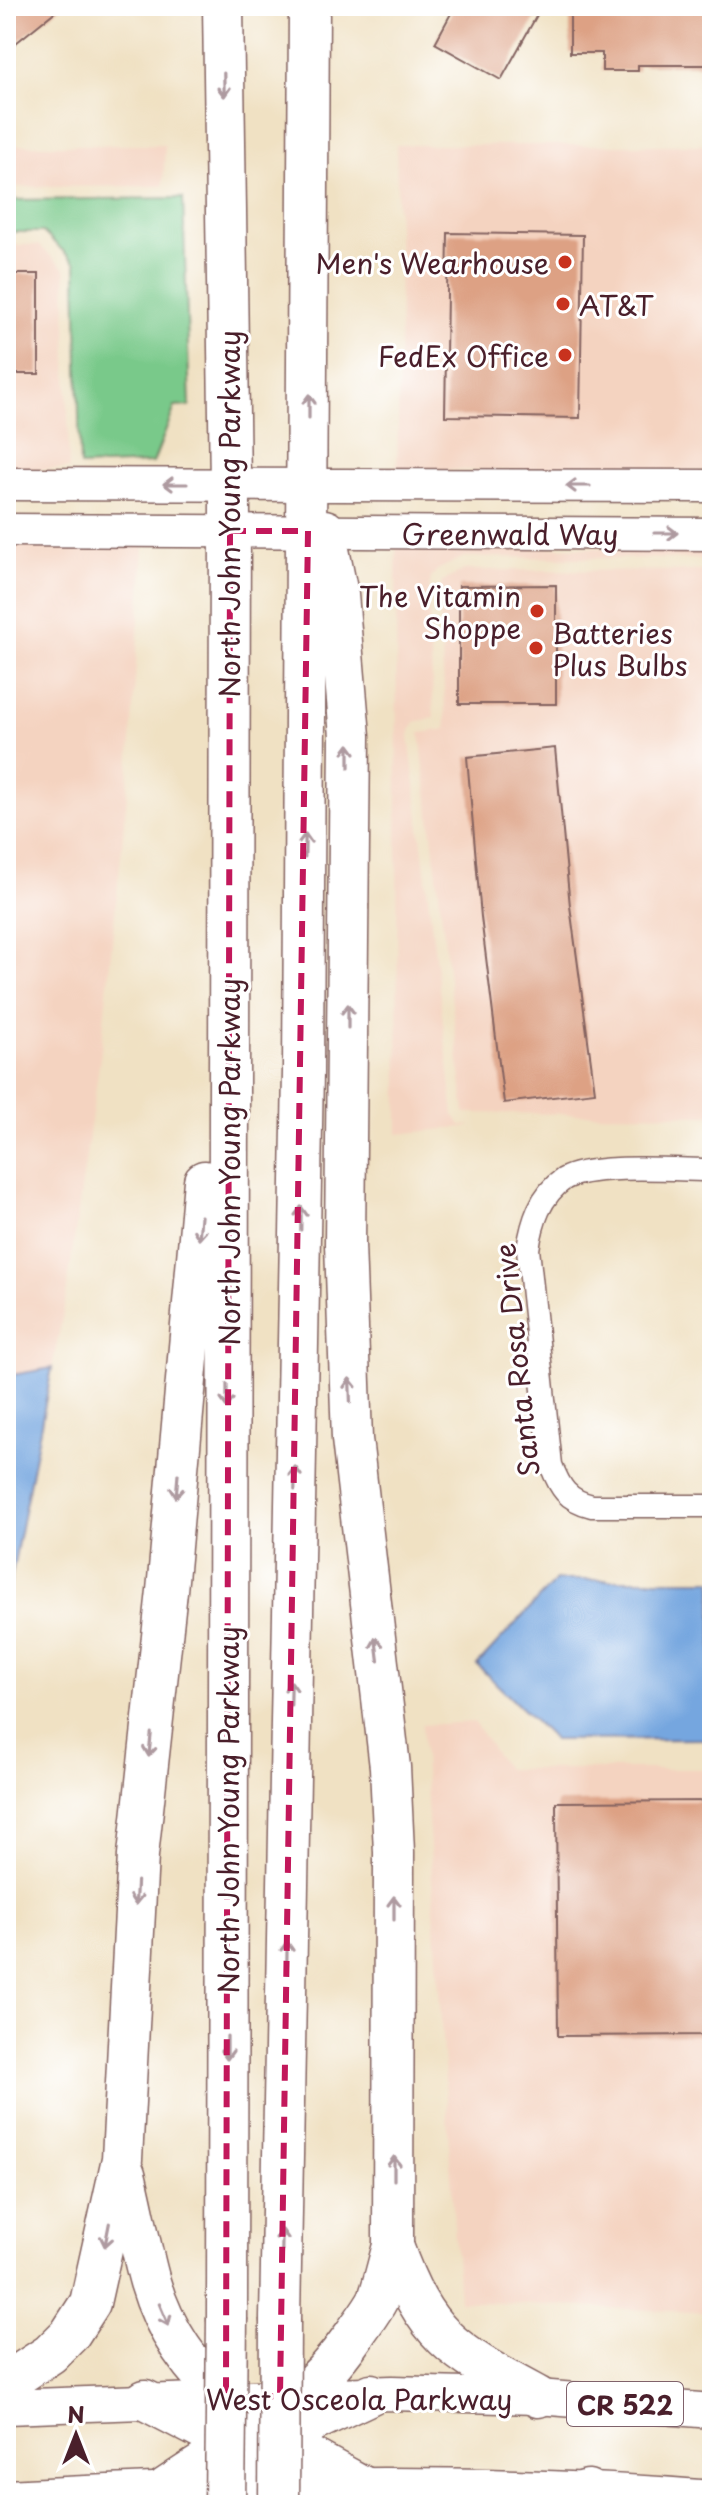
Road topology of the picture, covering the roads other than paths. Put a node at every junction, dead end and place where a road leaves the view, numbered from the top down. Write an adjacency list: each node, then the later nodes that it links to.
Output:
1 (223, 6): 4 (highway, North John Young Parkway, one-way to 4)
2 (309, 6): 5 (highway, one-way to 2)
3 (6, 484): 4 (street, Greenwald Way, one-way to 3)
4 (230, 484): 5 (street, Greenwald Way); 8 (highway, North John Young Parkway)
5 (309, 484): 6 (street, Greenwald Way, one-way to 5); 9 (highway)
6 (712, 486)
7 (6, 530): 8 (street, Greenwald Way)
8 (230, 531): 9 (street, Greenwald Way); 11 (highway, North John Young Parkway)
9 (316, 532): 10 (street, Greenwald Way, one-way to 10); 15 (highway, one-way to 9); 30 (highway, one-way to 9, bridge)
10 (712, 534)
11 (228, 814): 14 (highway, one-way to 14); 28 (highway, North John Young Parkway, one-way to 28, bridge)
12 (712, 1170): 13 (street, Santa Rosa Drive)
13 (712, 1506)
14 (122, 2159): 16 (highway, one-way to 16); 20 (highway, one-way to 20)
15 (393, 2246): 18 (highway); 19 (highway)
16 (6, 2383)
17 (371, 2394): 18 (main road, West Osceola Parkway / CR 522); 19 (main road, West Osceola Parkway / CR 522); 24 (highway)
18 (305, 2396): 20 (main road, West Osceola Parkway / CR 522); 24 (highway)
19 (538, 2397): 23 (main road, West Osceola Parkway / CR 522)
20 (220, 2398): 21 (main road, West Osceola Parkway / CR 522); 24 (highway)
21 (145, 2400): 22 (main road, West Osceola Parkway / CR 522); 24 (highway)
22 (6, 2407)
23 (712, 2411)
24 (253, 2443): 25 (highway); 28 (highway); 30 (highway)
25 (364, 2487): 26 (main road); 30 (main road)
26 (588, 2490): 29 (main road); 31 (highway)
27 (6, 2497): 28 (main road)
28 (197, 2497): 30 (main road)
29 (712, 2498)
30 (288, 2499)
31 (542, 2505)

